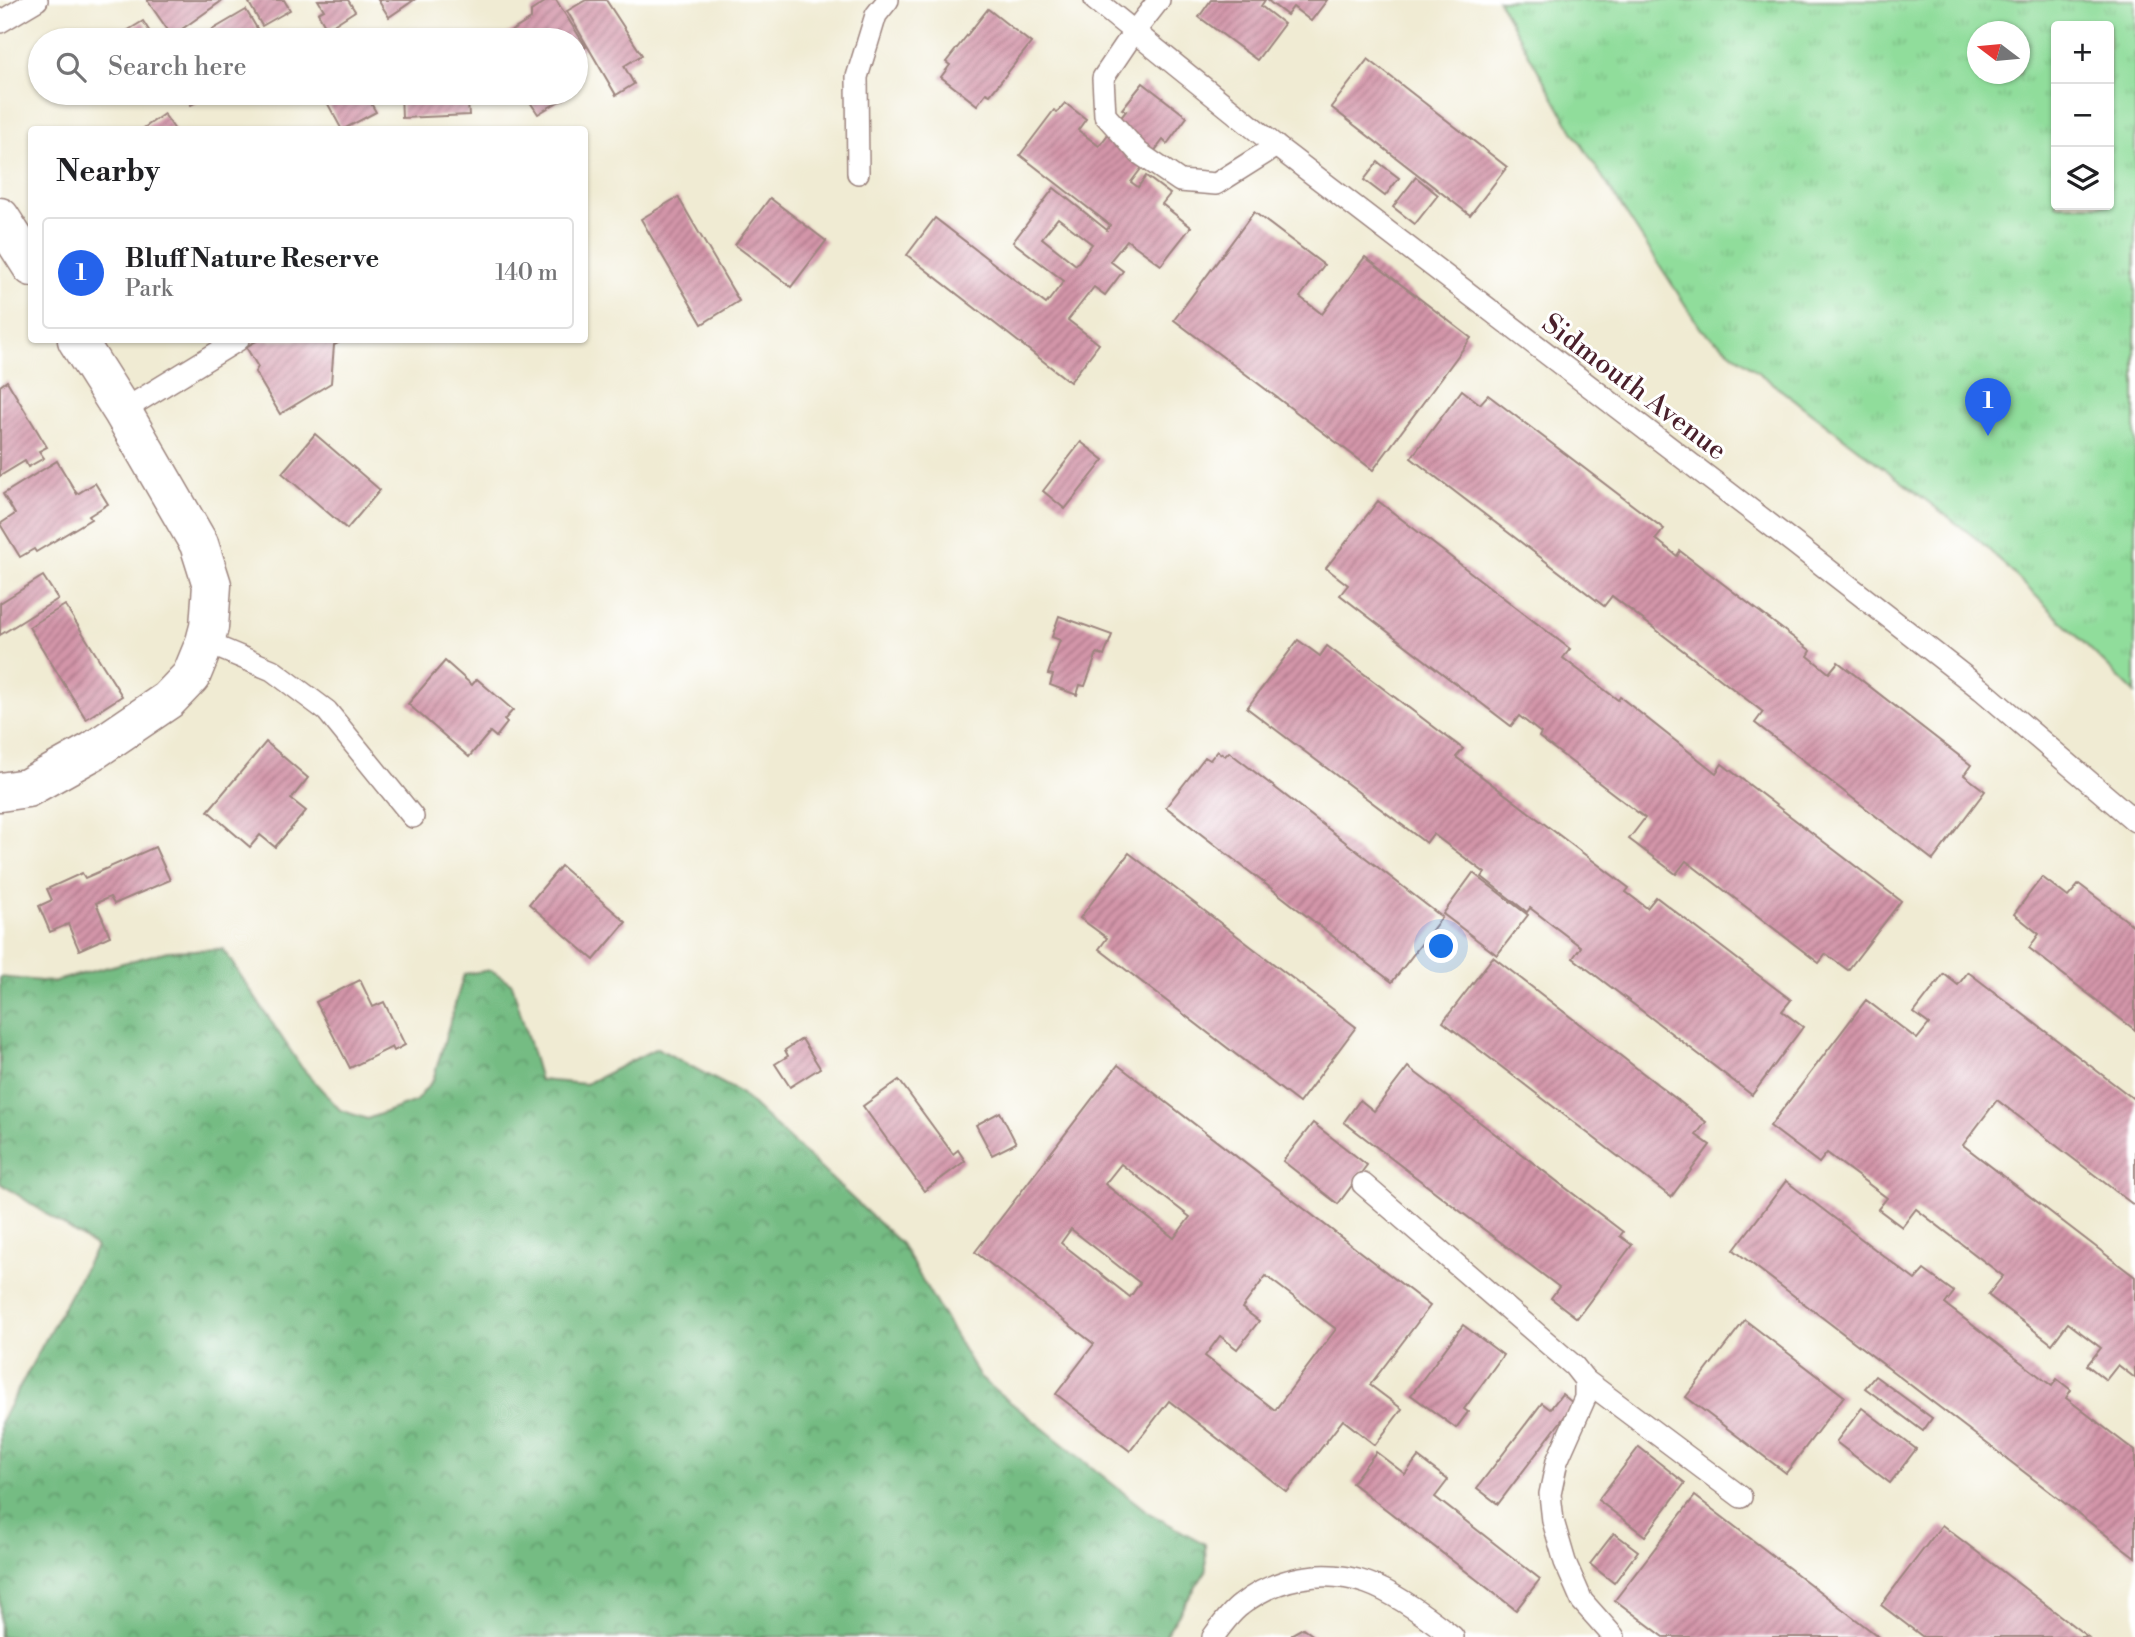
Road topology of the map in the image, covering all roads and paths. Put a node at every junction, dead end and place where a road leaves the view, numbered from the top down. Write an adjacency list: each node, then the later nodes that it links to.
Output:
1 (37, 0): 5 (lane)
2 (888, 0): 8 (lane)
3 (1095, 0): 6 (lane, Sidmouth Avenue)
4 (1159, 0): 6 (lane)
5 (0, 22)
6 (1135, 32): 7 (lane, Sidmouth Avenue); 7 (lane)
7 (1276, 146): 17 (lane, Sidmouth Avenue)
8 (858, 173)
9 (0, 217): 10 (street)
10 (28, 261)
11 (79, 343): 13 (street)
12 (233, 343): 13 (lane)
13 (122, 411): 14 (street)
14 (205, 642): 15 (street); 16 (lane)
15 (0, 792)
16 (413, 817)
17 (2135, 821)
18 (1363, 1184): 19 (lane)
19 (1585, 1380): 20 (lane); 23 (lane)
20 (1741, 1497)
21 (1213, 1637): 22 (lane)
22 (1453, 1637)
23 (1614, 1637)

